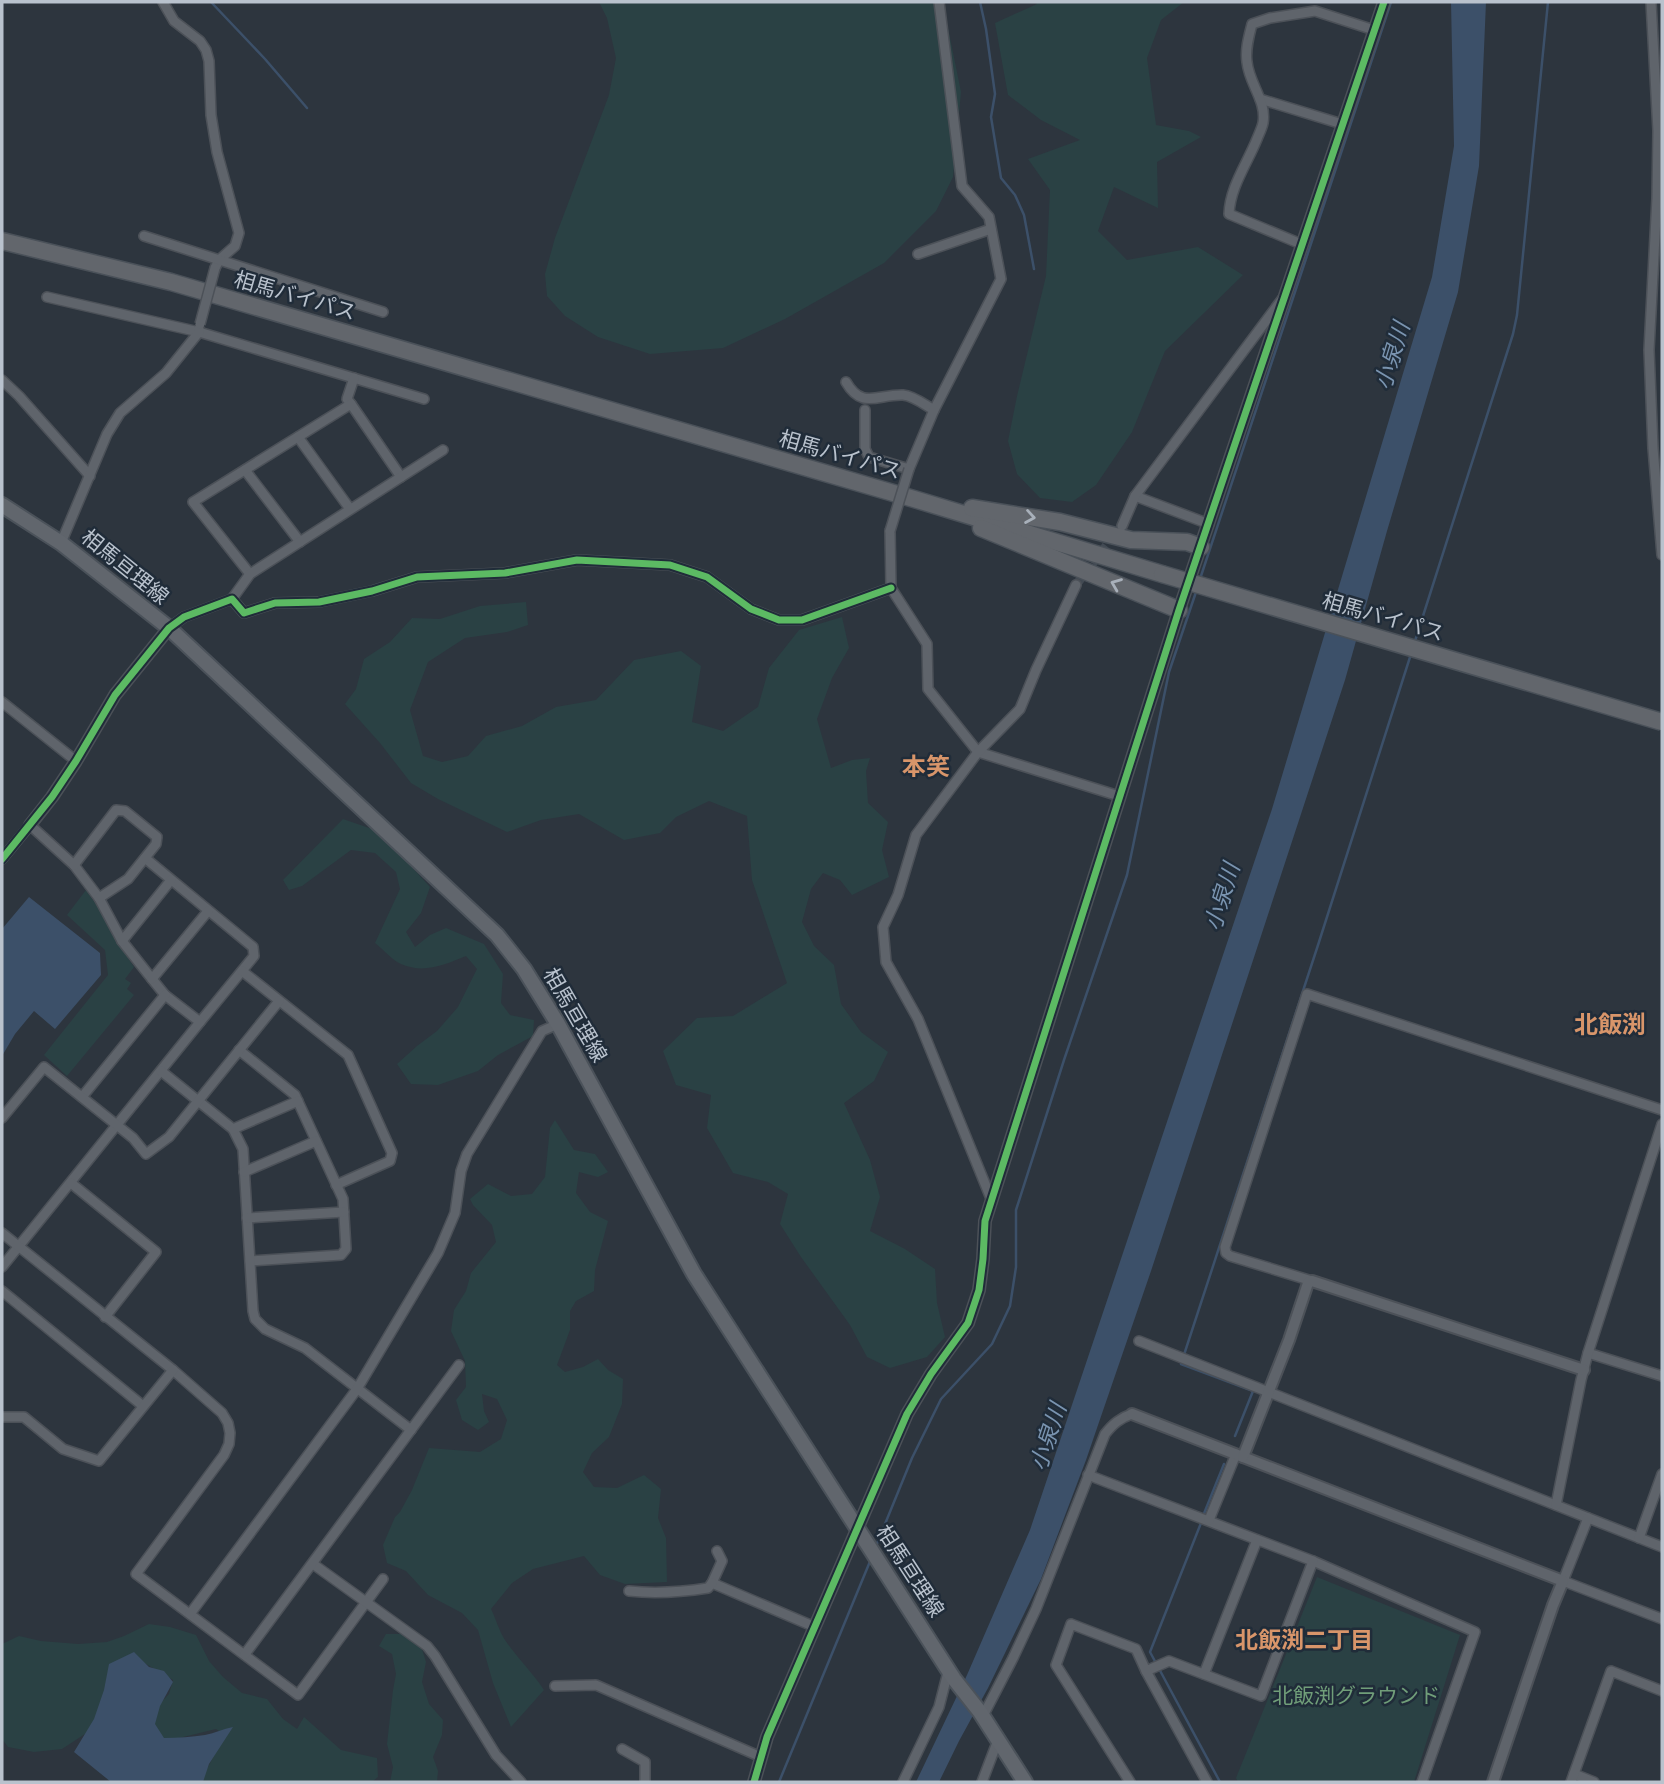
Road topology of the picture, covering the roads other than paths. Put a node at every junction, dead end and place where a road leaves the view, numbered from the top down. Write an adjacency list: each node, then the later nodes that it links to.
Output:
1 (163, 2): 13 (street)
2 (939, 2): 8 (street)
3 (1384, 2): 5 (street)
4 (1651, 2): 40 (street)
5 (1374, 30): 6 (street); 7 (street)
6 (1260, 99): 7 (street); 11 (street)
7 (1342, 124): 11 (street)
8 (991, 229): 12 (street); 24 (street)
9 (144, 236): 13 (street)
10 (2, 241): 32 (highway, 相馬バイパス)
11 (1301, 244): 14 (street)
12 (918, 254)
13 (217, 264): 16 (street); 17 (street, bridge)
14 (1284, 296): 31 (street); 35 (street)
15 (47, 297): 17 (street)
16 (383, 312)
17 (200, 328): 18 (street); 29 (street)
18 (354, 378): 21 (street); 22 (street)
19 (2, 380): 29 (street)
20 (846, 382): 24 (street)
21 (424, 399)
22 (351, 404): 25 (street); 30 (street)
23 (866, 410): 27 (street)
24 (934, 411): 27 (street)
25 (298, 437): 28 (street); 34 (street)
26 (443, 450): 30 (street)
27 (909, 469): 43 (street, bridge)
28 (244, 470): 37 (street); 41 (street)
29 (90, 475): 38 (street)
30 (401, 477): 34 (street)
31 (1135, 496): 35 (street); 36 (street)
32 (914, 499): 39 (highway, one-way to 39); 45 (highway, one-way to 32); 48 (highway, 相馬バイパス, bridge)
33 (2, 505): 38 (main road, 相馬亘理線)
34 (350, 509): 37 (street)
35 (1209, 524): 39 (street)
36 (1122, 526)
37 (300, 542): 41 (street)
38 (61, 543): 46 (main road, 相馬亘理線)
39 (1201, 547): 45 (street)
40 (1662, 555)
41 (250, 574): 44 (street)
42 (1076, 585): 49 (street)
43 (891, 587): 44 (street); 49 (street)
44 (232, 599): 46 (street)
45 (1180, 610): 51 (street)
46 (169, 628): 50 (street); 65 (main road, 相馬亘理線)
47 (2, 702): 50 (street)
48 (1662, 722)
49 (978, 752): 51 (street); 80 (street)
50 (76, 761): 52 (street)
51 (1119, 796): 80 (street)
52 (30, 825): 53 (street); 55 (street)
53 (2, 859)
54 (145, 859): 55 (street); 56 (street); 57 (street)
55 (74, 865): 57 (street)
56 (171, 880): 58 (street); 59 (street)
57 (99, 898): 59 (street)
58 (208, 911): 60 (street); 61 (street)
59 (122, 941): 61 (street)
60 (242, 971): 63 (street); 64 (street)
61 (152, 979): 62 (street)
62 (165, 995): 64 (street); 68 (street)
63 (279, 1001): 66 (street); 79 (street)
64 (200, 1022): 67 (street)
65 (558, 1024): 96 (street); 108 (main road, 相馬亘理線)
66 (239, 1050): 69 (street); 70 (street)
67 (161, 1071): 69 (street); 74 (street)
68 (82, 1097): 72 (street); 74 (street)
69 (198, 1101): 74 (street); 75 (street)
70 (298, 1101): 75 (street); 76 (street)
71 (1662, 1110): 87 (street)
72 (2, 1118)
73 (1662, 1124): 91 (street)
74 (117, 1125): 78 (street)
75 (233, 1129): 77 (street)
76 (316, 1140): 77 (street); 79 (street)
77 (244, 1172): 82 (street)
78 (71, 1182): 84 (street); 89 (street)
79 (336, 1185): 81 (street)
80 (992, 1201): 108 (street)
81 (344, 1212): 82 (street); 85 (street)
82 (247, 1218): 85 (street)
83 (2, 1233): 84 (street)
84 (18, 1246): 86 (street); 89 (street)
85 (250, 1261): 96 (street)
86 (2, 1267)
87 (1312, 1281): 94 (street); 97 (street)
88 (2, 1291): 98 (street)
89 (105, 1317): 93 (street)
90 (1139, 1341): 97 (street)
91 (1588, 1353): 94 (street); 95 (street)
92 (459, 1365): 101 (street)
93 (173, 1370): 98 (street); 120 (street)
94 (1584, 1370): 105 (street)
95 (1662, 1376)
96 (357, 1389): 101 (street); 120 (street)
97 (1269, 1391): 102 (street); 105 (street)
98 (144, 1406): 100 (street)
99 (1132, 1414): 102 (street); 103 (street)
100 (2, 1417)
101 (411, 1430): 114 (street)
102 (1240, 1456): 107 (street); 116 (street)
103 (1088, 1475): 107 (street); 129 (street)
104 (1662, 1475): 109 (street)
105 (1556, 1506): 106 (street)
106 (1588, 1518): 109 (street); 116 (street)
107 (1205, 1519): 110 (street)
108 (857, 1529): 122 (street); 125 (main road, 相馬亘理線)
109 (1639, 1538): 111 (street)
110 (1257, 1540): 113 (street); 126 (street)
111 (1662, 1547)
112 (717, 1551): 117 (street)
113 (1313, 1561): 126 (street); 142 (street)
114 (313, 1564): 119 (street); 123 (street)
115 (383, 1579): 119 (street)
116 (1563, 1581): 121 (street); 143 (street)
117 (712, 1583): 118 (street); 122 (street)
118 (629, 1591)
119 (366, 1603): 123 (street); 134 (street)
120 (190, 1614): 123 (street)
121 (1662, 1619)
122 (814, 1627): 132 (street)
123 (245, 1654)
124 (1148, 1670): 126 (street); 140 (street); 141 (street)
125 (952, 1674): 129 (main road, 相馬亘理線); 137 (street)
126 (1204, 1674)
127 (555, 1686): 132 (street)
128 (1662, 1691): 133 (street)
129 (981, 1714): 130 (main road, 相馬亘理線)
130 (998, 1740): 138 (street); 139 (main road, 相馬亘理線)
131 (622, 1749): 135 (street)
132 (761, 1757): 136 (street)
133 (1573, 1778): 144 (street)
134 (521, 1782)
135 (645, 1782)
136 (754, 1782)
137 (903, 1782)
138 (982, 1782)
139 (1025, 1782)
140 (1130, 1782)
141 (1207, 1782)
142 (1422, 1782)
143 (1496, 1782)
144 (1594, 1782)

